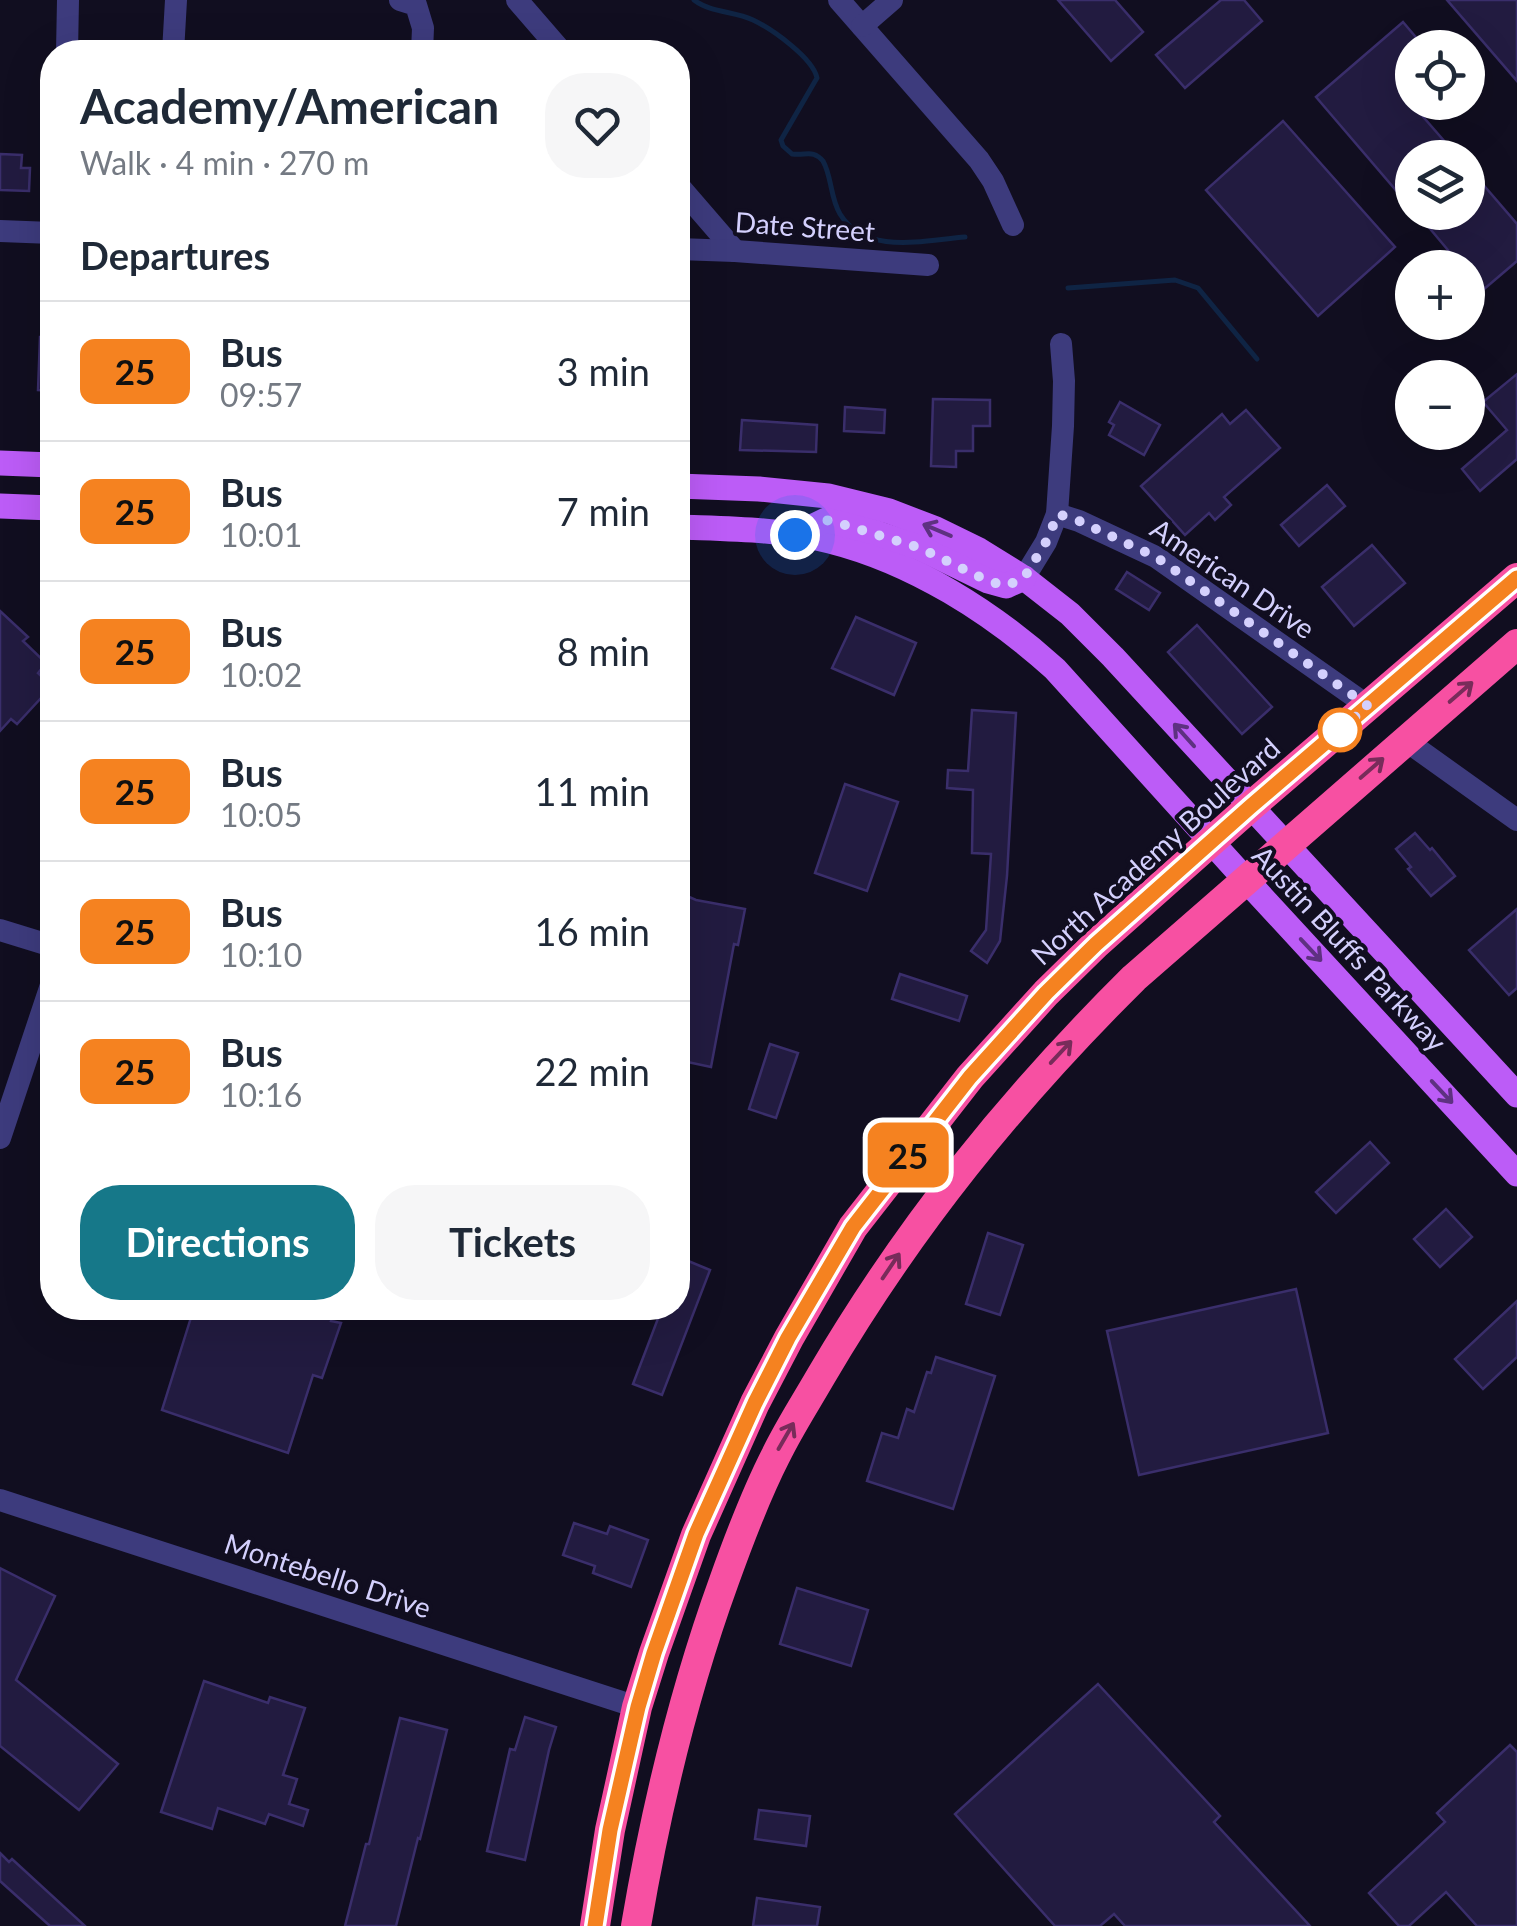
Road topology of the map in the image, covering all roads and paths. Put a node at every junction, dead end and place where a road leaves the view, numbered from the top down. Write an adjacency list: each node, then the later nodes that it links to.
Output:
1 (68, 0): 8 (street)
2 (176, 0): 9 (street)
3 (400, 0): 10 (street)
4 (517, 0): 11 (street)
5 (839, 0): 7 (street)
6 (892, 0): 7 (street)
7 (862, 26): 13 (street)
8 (67, 40)
9 (174, 40)
10 (422, 40)
11 (552, 40)
12 (690, 199): 17 (street)
13 (1013, 225)
14 (0, 231): 15 (street)
15 (40, 233)
16 (690, 249): 17 (street, Date Street)
17 (735, 251): 18 (street, Date Street)
18 (928, 265)
19 (1060, 344): 25 (street)
20 (0, 463): 21 (main road)
21 (40, 465)
22 (690, 486): 28 (main road, Austin Bluffs Parkway, one-way to 22)
23 (0, 506): 24 (main road)
24 (40, 508)
25 (1058, 514): 28 (street); 31 (street, American Drive)
26 (690, 529): 27 (main road, Austin Bluffs Parkway)
27 (795, 535): 28 (main road); 35 (main road, Austin Bluffs Parkway)
28 (1024, 578): 33 (main road, Austin Bluffs Parkway, one-way to 28)
29 (1517, 578): 31 (highway, North Academy Boulevard)
30 (1517, 644): 32 (highway, one-way to 30)
31 (1368, 706): 33 (highway, North Academy Boulevard)
32 (1406, 740): 34 (street); 36 (highway, one-way to 32)
33 (1250, 807): 35 (highway, North Academy Boulevard); 36 (main road, Austin Bluffs Parkway)
34 (1517, 820)
35 (1212, 842): 37 (main road, Austin Bluffs Parkway); 45 (highway, North Academy Boulevard)
36 (1286, 844): 37 (highway); 41 (main road, Austin Bluffs Parkway)
37 (1245, 880): 43 (main road, Austin Bluffs Parkway, one-way to 43); 46 (highway, one-way to 37)
38 (0, 930): 39 (street)
39 (40, 942)
40 (40, 1018): 42 (street)
41 (1517, 1095)
42 (0, 1138)
43 (1517, 1174)
44 (0, 1500): 47 (street, Montebello Drive)
45 (696, 1534): 46 (highway); 47 (highway, North Academy Boulevard)
46 (683, 1706): 50 (highway)
47 (638, 1707): 48 (highway, North Academy Boulevard); 49 (highway)
48 (595, 1926)
49 (617, 1926)
50 (636, 1926)

